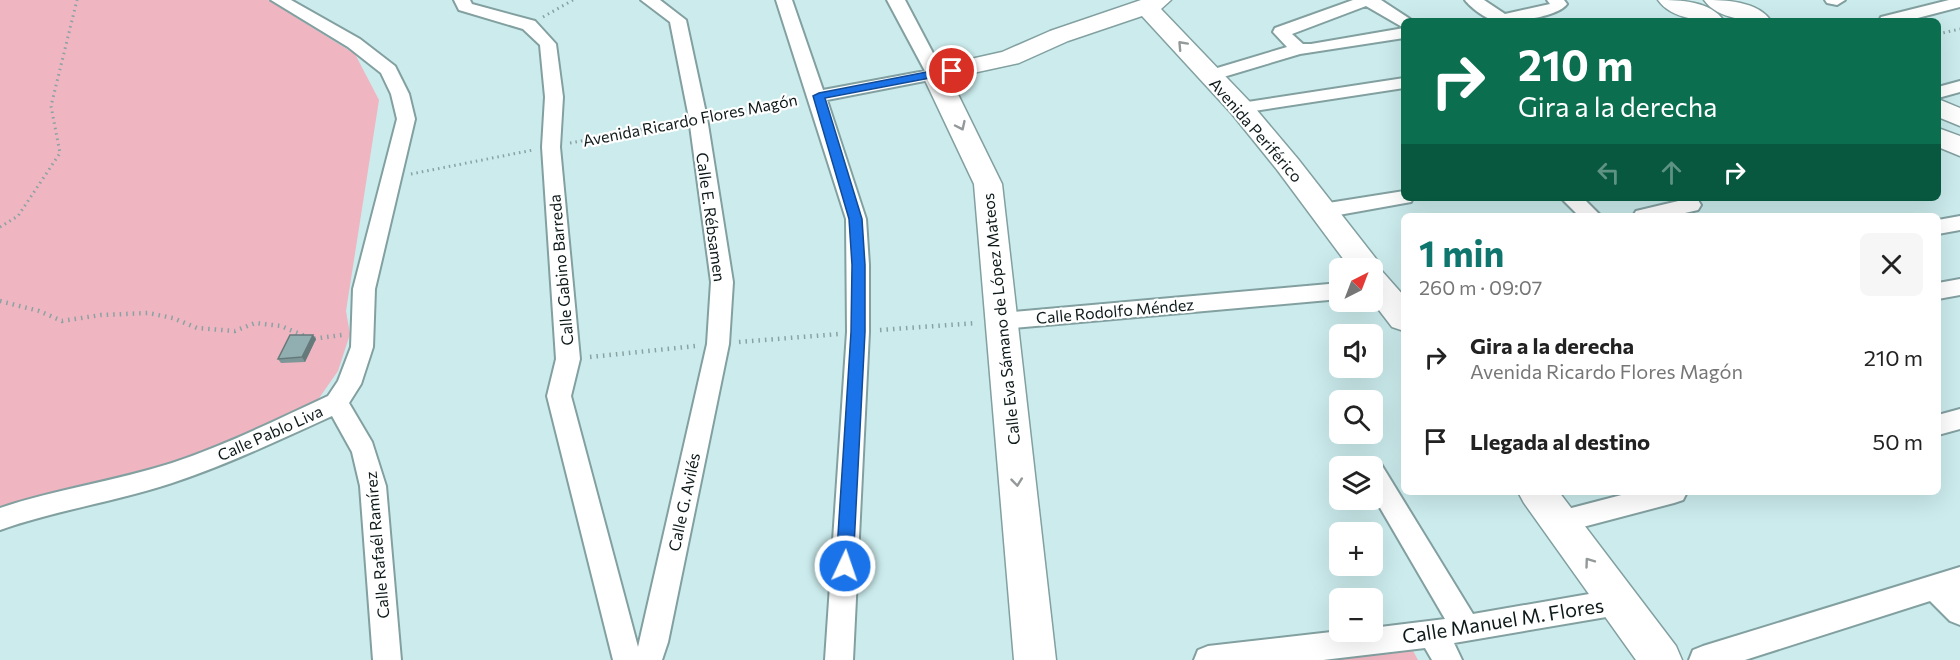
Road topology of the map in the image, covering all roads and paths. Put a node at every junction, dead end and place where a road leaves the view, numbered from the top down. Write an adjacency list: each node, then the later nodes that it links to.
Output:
1 (77, 0): 43 (path)
2 (461, 0): 20 (street)
3 (573, 0): 20 (path)
4 (649, 0): 33 (street, Calle E. Rébsamen)
5 (784, 0): 30 (street)
6 (895, 0): 25 (street, Calle Eva Sámano de López Mateos)
7 (1473, 0): 14 (street)
8 (1555, 0): 15 (street)
9 (1670, 0): 16 (street)
10 (1716, 0): 17 (street)
11 (285, 1): 36 (street, Calle Pablo Liva)
12 (1147, 2): 25 (street, Avenida Ricardo Flores Magón); 26 (street, Avenida Periférico, one-way to 12)
13 (1952, 5): 18 (street)
14 (1500, 18)
15 (1511, 18)
16 (1706, 18)
17 (1753, 18)
18 (1899, 18)
19 (1401, 21): 24 (street)
20 (529, 25): 35 (street, Calle Gabino Barreda)
21 (1960, 29): 22 (path)
22 (1941, 33)
23 (1401, 34): 24 (street)
24 (1299, 49): 26 (street)
25 (935, 74): 30 (street, Avenida Ricardo Flores Magón); 51 (street, Calle Eva Sámano de López Mateos, one-way to 51)
26 (1210, 76): 31 (street, Avenida Periférico)
27 (1401, 83): 31 (street)
28 (1960, 86): 29 (street)
29 (1941, 92)
30 (819, 96): 33 (path, Avenida Ricardo Flores Magón); 53 (street)
31 (1241, 108): 40 (street, Avenida Periférico)
32 (1941, 115): 34 (street)
33 (698, 118): 35 (path, Avenida Ricardo Flores Magón); 54 (street, Calle E. Rébsamen)
34 (1950, 138)
35 (551, 147): 36 (path, Avenida Ricardo Flores Magón); 55 (street, Calle Gabino Barreda)
36 (390, 178): 52 (street, Calle Pablo Liva)
37 (1401, 198): 40 (street)
38 (1574, 201): 41 (street)
39 (1691, 205): 42 (street)
40 (1322, 211): 44 (street, Avenida Periférico)
41 (1588, 213)
42 (1656, 213)
43 (0, 227)
44 (1357, 258)
45 (1960, 286): 46 (street)
46 (1941, 290)
47 (1329, 292): 51 (street, Calle Rodolfo Méndez)
48 (1383, 293): 50 (street, Avenida Periférico)
49 (0, 301): 52 (path)
50 (1401, 315)
51 (1001, 321): 53 (path); 72 (street, Calle Eva Sámano de López Mateos, one-way to 72)
52 (363, 325): 56 (street, Calle Pablo Liva)
53 (858, 332): 54 (path); 71 (street)
54 (718, 344): 55 (path); 70 (street, Calle G. Avilés)
55 (568, 359): 69 (street, Calle Gabino Barreda)
56 (336, 403): 62 (street, Calle Pablo Liva); 68 (street, Calle Rafaél Ramírez)
57 (1960, 419): 58 (street)
58 (1941, 424)
59 (1383, 489): 66 (street)
60 (1649, 495): 61 (street)
61 (1549, 507): 64 (street, one-way to 61)
62 (0, 519)
63 (1947, 583): 65 (street); 76 (street)
64 (1618, 602): 66 (street, Calle Manuel M. Flores); 75 (street)
65 (1960, 612)
66 (1467, 628): 67 (street, Calle Manuel M. Flores)
67 (1432, 634): 73 (street, Calle Manuel M. Flores); 74 (street)
68 (387, 660)
69 (627, 660)
70 (648, 660)
71 (839, 660)
72 (1035, 660)
73 (1208, 660)
74 (1448, 660)
75 (1661, 660)
76 (1703, 660)

